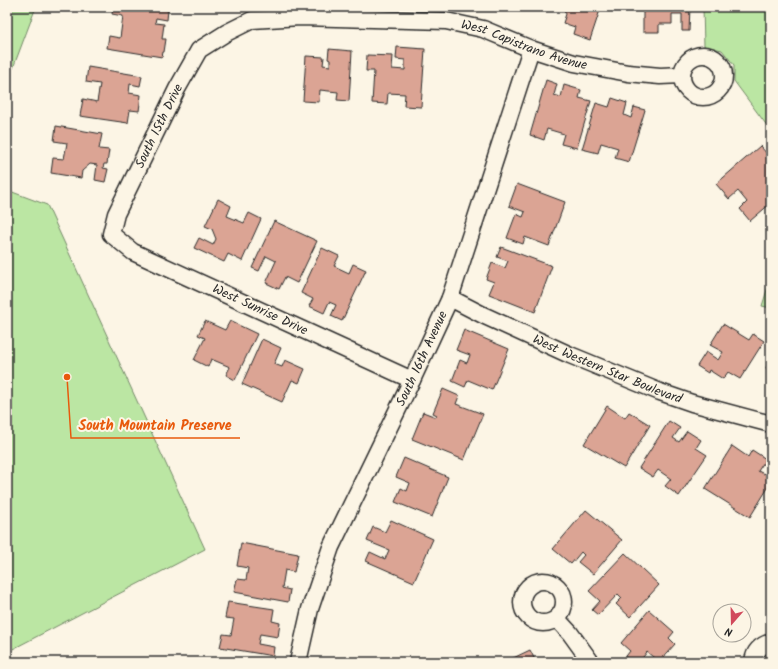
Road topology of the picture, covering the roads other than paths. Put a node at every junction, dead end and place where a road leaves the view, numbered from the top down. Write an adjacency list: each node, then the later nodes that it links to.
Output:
1 (226, 33): 2 (street, West Capistrano Avenue); 4 (street, South 15th Drive)
2 (531, 49): 3 (street, West Capistrano Avenue); 5 (street, South 16th Avenue)
3 (682, 76)
4 (111, 234): 6 (street, West Sunrise Drive)
5 (450, 298): 6 (street, South 16th Avenue); 7 (street, West Western Star Boulevard)
6 (412, 380): 10 (street, South 16th Avenue)
7 (771, 424)
8 (557, 619): 11 (street)
9 (771, 642): 12 (street)
10 (298, 662)
11 (591, 662)
12 (753, 662)

